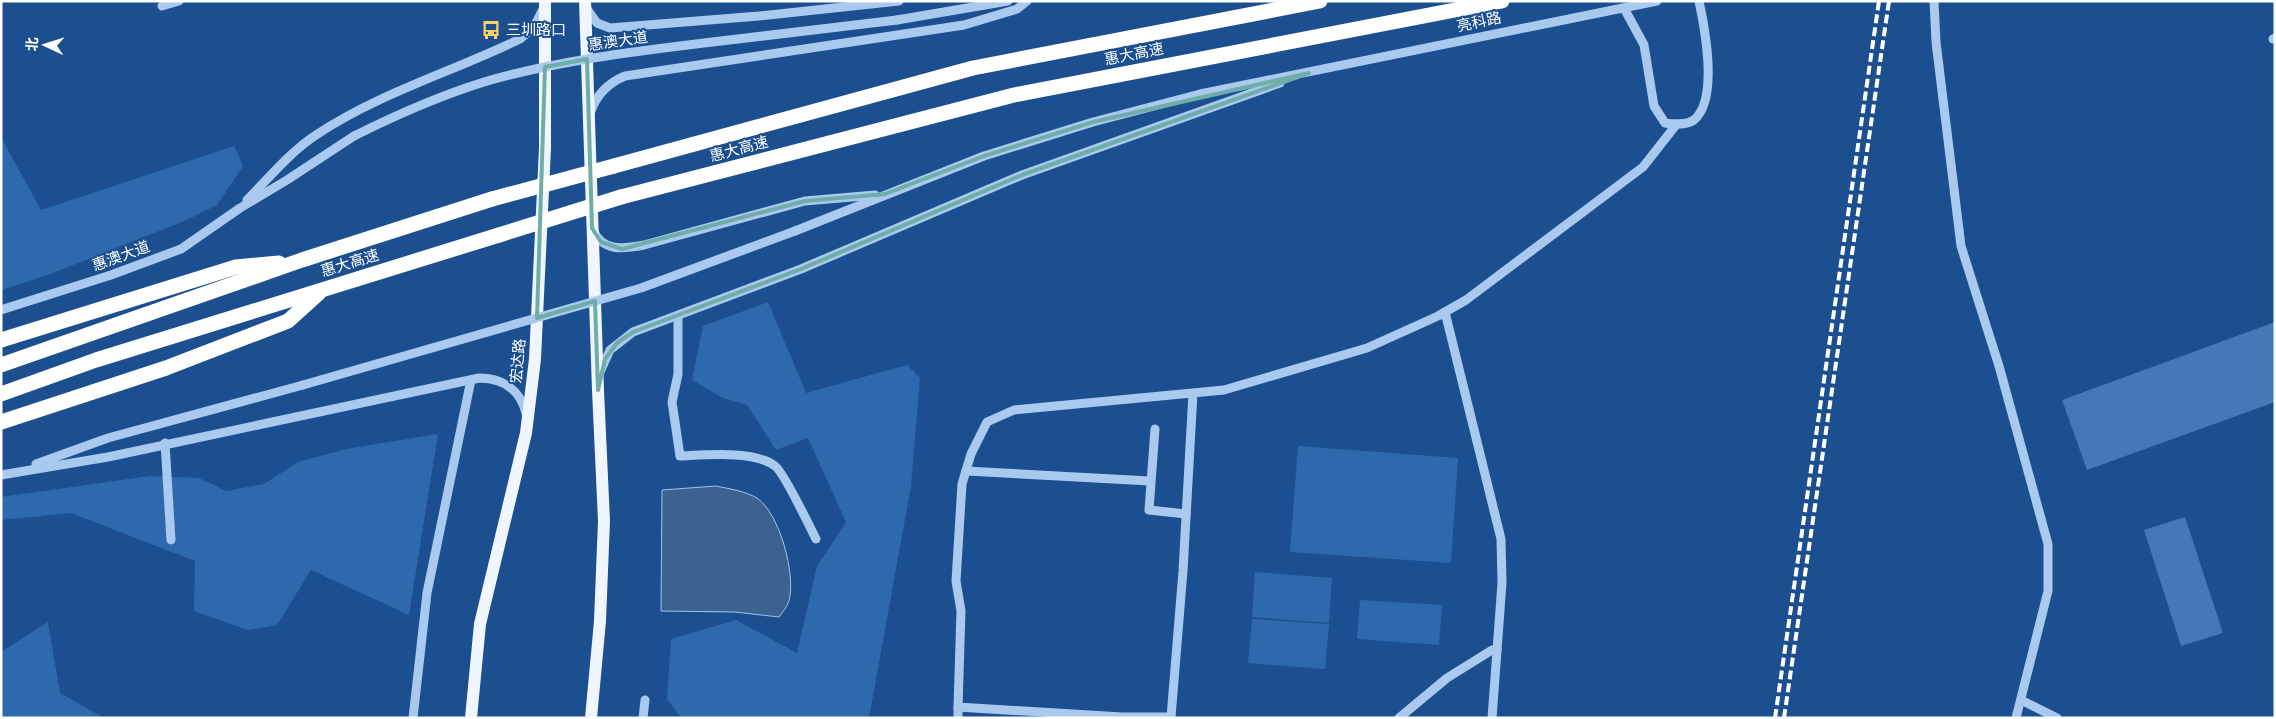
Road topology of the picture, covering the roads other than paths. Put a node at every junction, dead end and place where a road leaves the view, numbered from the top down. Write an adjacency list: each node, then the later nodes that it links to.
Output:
1 (179, 1): 12 (street)
2 (545, 1): 18 (street); 33 (main road, 宏达路)
3 (585, 1): 4 (street); 15 (main road)
4 (899, 1)
5 (1008, 1): 18 (street, 惠澳大道, bridge)
6 (1026, 1): 15 (street)
7 (1320, 1): 20 (highway, 惠大高速, bridge)
8 (1502, 1): 21 (highway, 惠大高速, bridge)
9 (1657, 1): 13 (street, 亮科路)
10 (1699, 1): 16 (street)
11 (1934, 1): 44 (street)
12 (162, 6)
13 (1624, 8): 14 (street, 亮科路); 16 (street)
14 (1308, 73): 17 (street); 24 (street)
15 (589, 119): 19 (main road)
16 (1676, 125): 23 (street)
17 (886, 194): 19 (street); 35 (street, bridge)
18 (240, 208): 22 (street, 惠澳大道)
19 (592, 228): 28 (main road)
20 (302, 260): 25 (highway); 26 (highway, 惠大高速)
21 (322, 289): 30 (highway, 惠大高速); 31 (highway)
22 (1, 310)
23 (1445, 312): 29 (street); 42 (street)
24 (678, 316): 28 (street); 41 (street)
25 (1, 340)
26 (1, 365)
27 (471, 380): 33 (street); 34 (street); 47 (street)
28 (598, 390): 49 (main road)
29 (1192, 393): 36 (street); 39 (street)
30 (1, 394)
31 (1, 422)
32 (1155, 429): 38 (street)
33 (526, 433): 48 (main road, 宏达路)
34 (166, 443): 35 (street); 40 (street)
35 (20, 471): 37 (street)
36 (966, 471): 38 (street); 45 (street)
37 (1, 475)
38 (1150, 481): 39 (street)
39 (1186, 514): 52 (street)
40 (171, 540)
41 (816, 540)
42 (1497, 650): 53 (street); 54 (street)
43 (645, 700): 50 (street)
44 (2021, 700): 55 (street); 56 (street)
45 (958, 707): 46 (street); 51 (street)
46 (1122, 717): 52 (street)
47 (413, 718)
48 (471, 718)
49 (591, 718)
50 (643, 718)
51 (958, 718)
52 (1172, 718)
53 (1399, 718)
54 (1492, 718)
55 (2016, 718)
56 (2057, 718)

